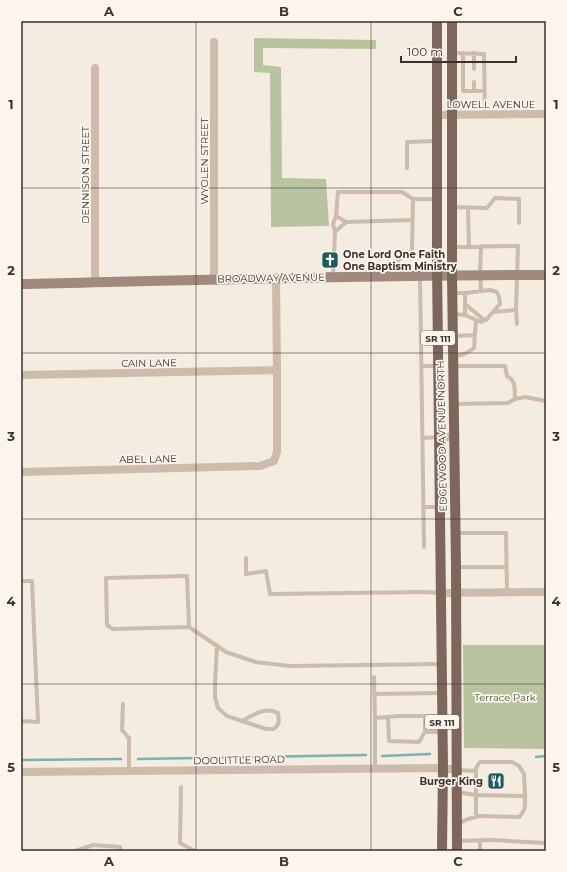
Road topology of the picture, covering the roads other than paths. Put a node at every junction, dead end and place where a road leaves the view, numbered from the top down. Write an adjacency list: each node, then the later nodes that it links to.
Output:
1 (437, 21): 17 (main road, EDGEWOOD AVENUE NORTH / SR 111)
2 (452, 21): 4 (main road, EDGEWOOD AVENUE NORTH / SR 111)
3 (214, 42): 41 (street, WYOLEN STREET)
4 (452, 53): 5 (lane); 10 (main road, EDGEWOOD AVENUE NORTH / SR 111)
5 (463, 53): 6 (lane); 11 (lane)
6 (474, 53): 8 (lane); 13 (lane)
7 (95, 68): 42 (street, DENNISON STREET)
8 (474, 69)
9 (474, 82): 12 (lane)
10 (452, 91): 11 (lane); 14 (main road, EDGEWOOD AVENUE NORTH / SR 111)
11 (463, 91): 12 (lane)
12 (474, 91): 13 (lane)
13 (484, 91): 15 (lane)
14 (452, 114): 15 (street, LOWELL AVENUE); 17 (street, LOWELL AVENUE); 22 (main road, EDGEWOOD AVENUE NORTH / SR 111)
15 (485, 114): 16 (street, LOWELL AVENUE)
16 (546, 114)
17 (437, 115): 18 (main road, EDGEWOOD AVENUE NORTH / SR 111)
18 (437, 141): 19 (lane); 21 (main road, EDGEWOOD AVENUE NORTH / SR 111)
19 (407, 168)
20 (413, 199): 21 (lane); 24 (lane); 25 (lane)
21 (437, 199): 33 (main road, EDGEWOOD AVENUE NORTH / SR 111)
22 (452, 207): 23 (lane); 30 (main road, EDGEWOOD AVENUE NORTH / SR 111)
23 (468, 207): 27 (lane); 31 (lane)
24 (336, 216): 26 (lane); 28 (lane)
25 (413, 220): 26 (lane); 38 (lane)
26 (346, 222): 28 (lane)
27 (519, 223)
28 (335, 232): 39 (lane)
29 (481, 246): 31 (lane); 35 (lane); 36 (lane)
30 (452, 247): 31 (lane); 34 (main road, EDGEWOOD AVENUE NORTH / SR 111)
31 (469, 247)
32 (420, 275): 33 (street, BROADWAY AVENUE); 38 (street, BROADWAY AVENUE); 58 (lane)
33 (437, 275): 34 (street, BROADWAY AVENUE); 59 (main road, EDGEWOOD AVENUE NORTH / SR 111)
34 (452, 275): 35 (street, BROADWAY AVENUE); 46 (main road, EDGEWOOD AVENUE NORTH / SR 111)
35 (480, 275): 36 (street, BROADWAY AVENUE); 44 (lane)
36 (517, 275): 37 (street, BROADWAY AVENUE); 48 (lane)
37 (546, 275)
38 (397, 276): 39 (street, BROADWAY AVENUE)
39 (333, 277): 40 (street, BROADWAY AVENUE)
40 (276, 278): 41 (street, BROADWAY AVENUE); 60 (street)
41 (214, 280): 42 (street, BROADWAY AVENUE)
42 (95, 283): 43 (street, BROADWAY AVENUE)
43 (21, 284)
44 (481, 290): 45 (lane); 49 (lane)
45 (465, 293): 46 (lane); 47 (lane)
46 (452, 294): 50 (main road, EDGEWOOD AVENUE NORTH / SR 111)
47 (465, 304): 51 (lane); 53 (lane)
48 (516, 310): 49 (lane); 54 (lane)
49 (493, 312): 53 (lane)
50 (452, 314): 51 (lane); 56 (main road, EDGEWOOD AVENUE NORTH / SR 111)
51 (465, 315): 52 (lane)
52 (476, 320): 53 (lane); 55 (lane)
53 (486, 320)
54 (517, 324)
55 (475, 335): 56 (lane); 57 (lane)
56 (453, 336): 57 (main road, EDGEWOOD AVENUE NORTH / SR 111)
57 (453, 361): 62 (lane); 64 (main road, EDGEWOOD AVENUE NORTH / SR 111)
58 (421, 366): 59 (lane); 67 (lane)
59 (438, 366): 65 (main road, EDGEWOOD AVENUE NORTH / SR 111)
60 (277, 370): 61 (street, CAIN LANE); 68 (street, ABEL LANE)
61 (21, 376)
62 (515, 399): 63 (lane); 64 (lane)
63 (546, 401)
64 (454, 404): 66 (main road, EDGEWOOD AVENUE NORTH / SR 111)
65 (439, 437): 66 (street); 67 (lane); 69 (main road, EDGEWOOD AVENUE NORTH / SR 111)
66 (454, 437): 71 (main road, EDGEWOOD AVENUE NORTH / SR 111)
67 (422, 438): 70 (lane)
68 (21, 472)
69 (440, 506): 70 (lane); 79 (main road, EDGEWOOD AVENUE NORTH / SR 111)
70 (424, 507): 72 (lane)
71 (455, 533): 74 (main road, EDGEWOOD AVENUE NORTH / SR 111); 75 (lane)
72 (424, 547)
73 (246, 558): 79 (lane)
74 (456, 567): 75 (lane); 80 (main road, EDGEWOOD AVENUE NORTH / SR 111)
75 (506, 567): 77 (lane)
76 (21, 581): 92 (lane)
77 (507, 592): 78 (street); 80 (street)
78 (546, 592)
79 (441, 593): 80 (street); 83 (main road, EDGEWOOD AVENUE NORTH / SR 111)
80 (456, 593): 98 (main road, EDGEWOOD AVENUE NORTH / SR 111)
81 (189, 627): 81 (lane); 82 (lane)
82 (216, 645): 83 (lane); 93 (lane)
83 (442, 664): 85 (main road, EDGEWOOD AVENUE NORTH / SR 111)
84 (374, 678): 86 (lane)
85 (442, 693): 86 (lane); 89 (main road, EDGEWOOD AVENUE NORTH / SR 111)
86 (374, 694): 91 (lane)
87 (123, 704): 99 (lane)
88 (425, 716): 89 (lane); 90 (lane); 94 (lane)
89 (442, 716): 95 (main road, EDGEWOOD AVENUE NORTH / SR 111)
90 (388, 717): 91 (lane); 94 (lane)
91 (375, 718): 96 (lane)
92 (21, 721)
93 (242, 721): 93 (lane)
94 (425, 732): 95 (lane)
95 (442, 732): 97 (main road, EDGEWOOD AVENUE NORTH / SR 111)
96 (376, 768): 97 (street, DOOLITTLE ROAD); 99 (street, DOOLITTLE ROAD)
97 (442, 768): 98 (street, DOOLITTLE ROAD); 115 (main road, EDGEWOOD AVENUE NORTH / SR 111)
98 (457, 770): 100 (lane); 103 (main road, EDGEWOOD AVENUE NORTH / SR 111)
99 (129, 771): 101 (street, DOOLITTLE ROAD)
100 (476, 771): 104 (lane); 105 (lane)
101 (21, 772)
102 (181, 787): 114 (lane)
103 (457, 792): 104 (lane); 107 (main road, EDGEWOOD AVENUE NORTH / SR 111)
104 (476, 795): 105 (lane); 106 (lane)
105 (525, 796): 106 (lane)
106 (476, 817): 107 (lane)
107 (457, 825): 110 (main road, EDGEWOOD AVENUE NORTH / SR 111)
108 (480, 840): 109 (lane); 110 (lane); 116 (lane)
109 (546, 843)
110 (457, 846)
111 (70, 851): 112 (lane)
112 (75, 851): 113 (lane)
113 (120, 851)
114 (195, 851)
115 (442, 851)
116 (480, 851)

